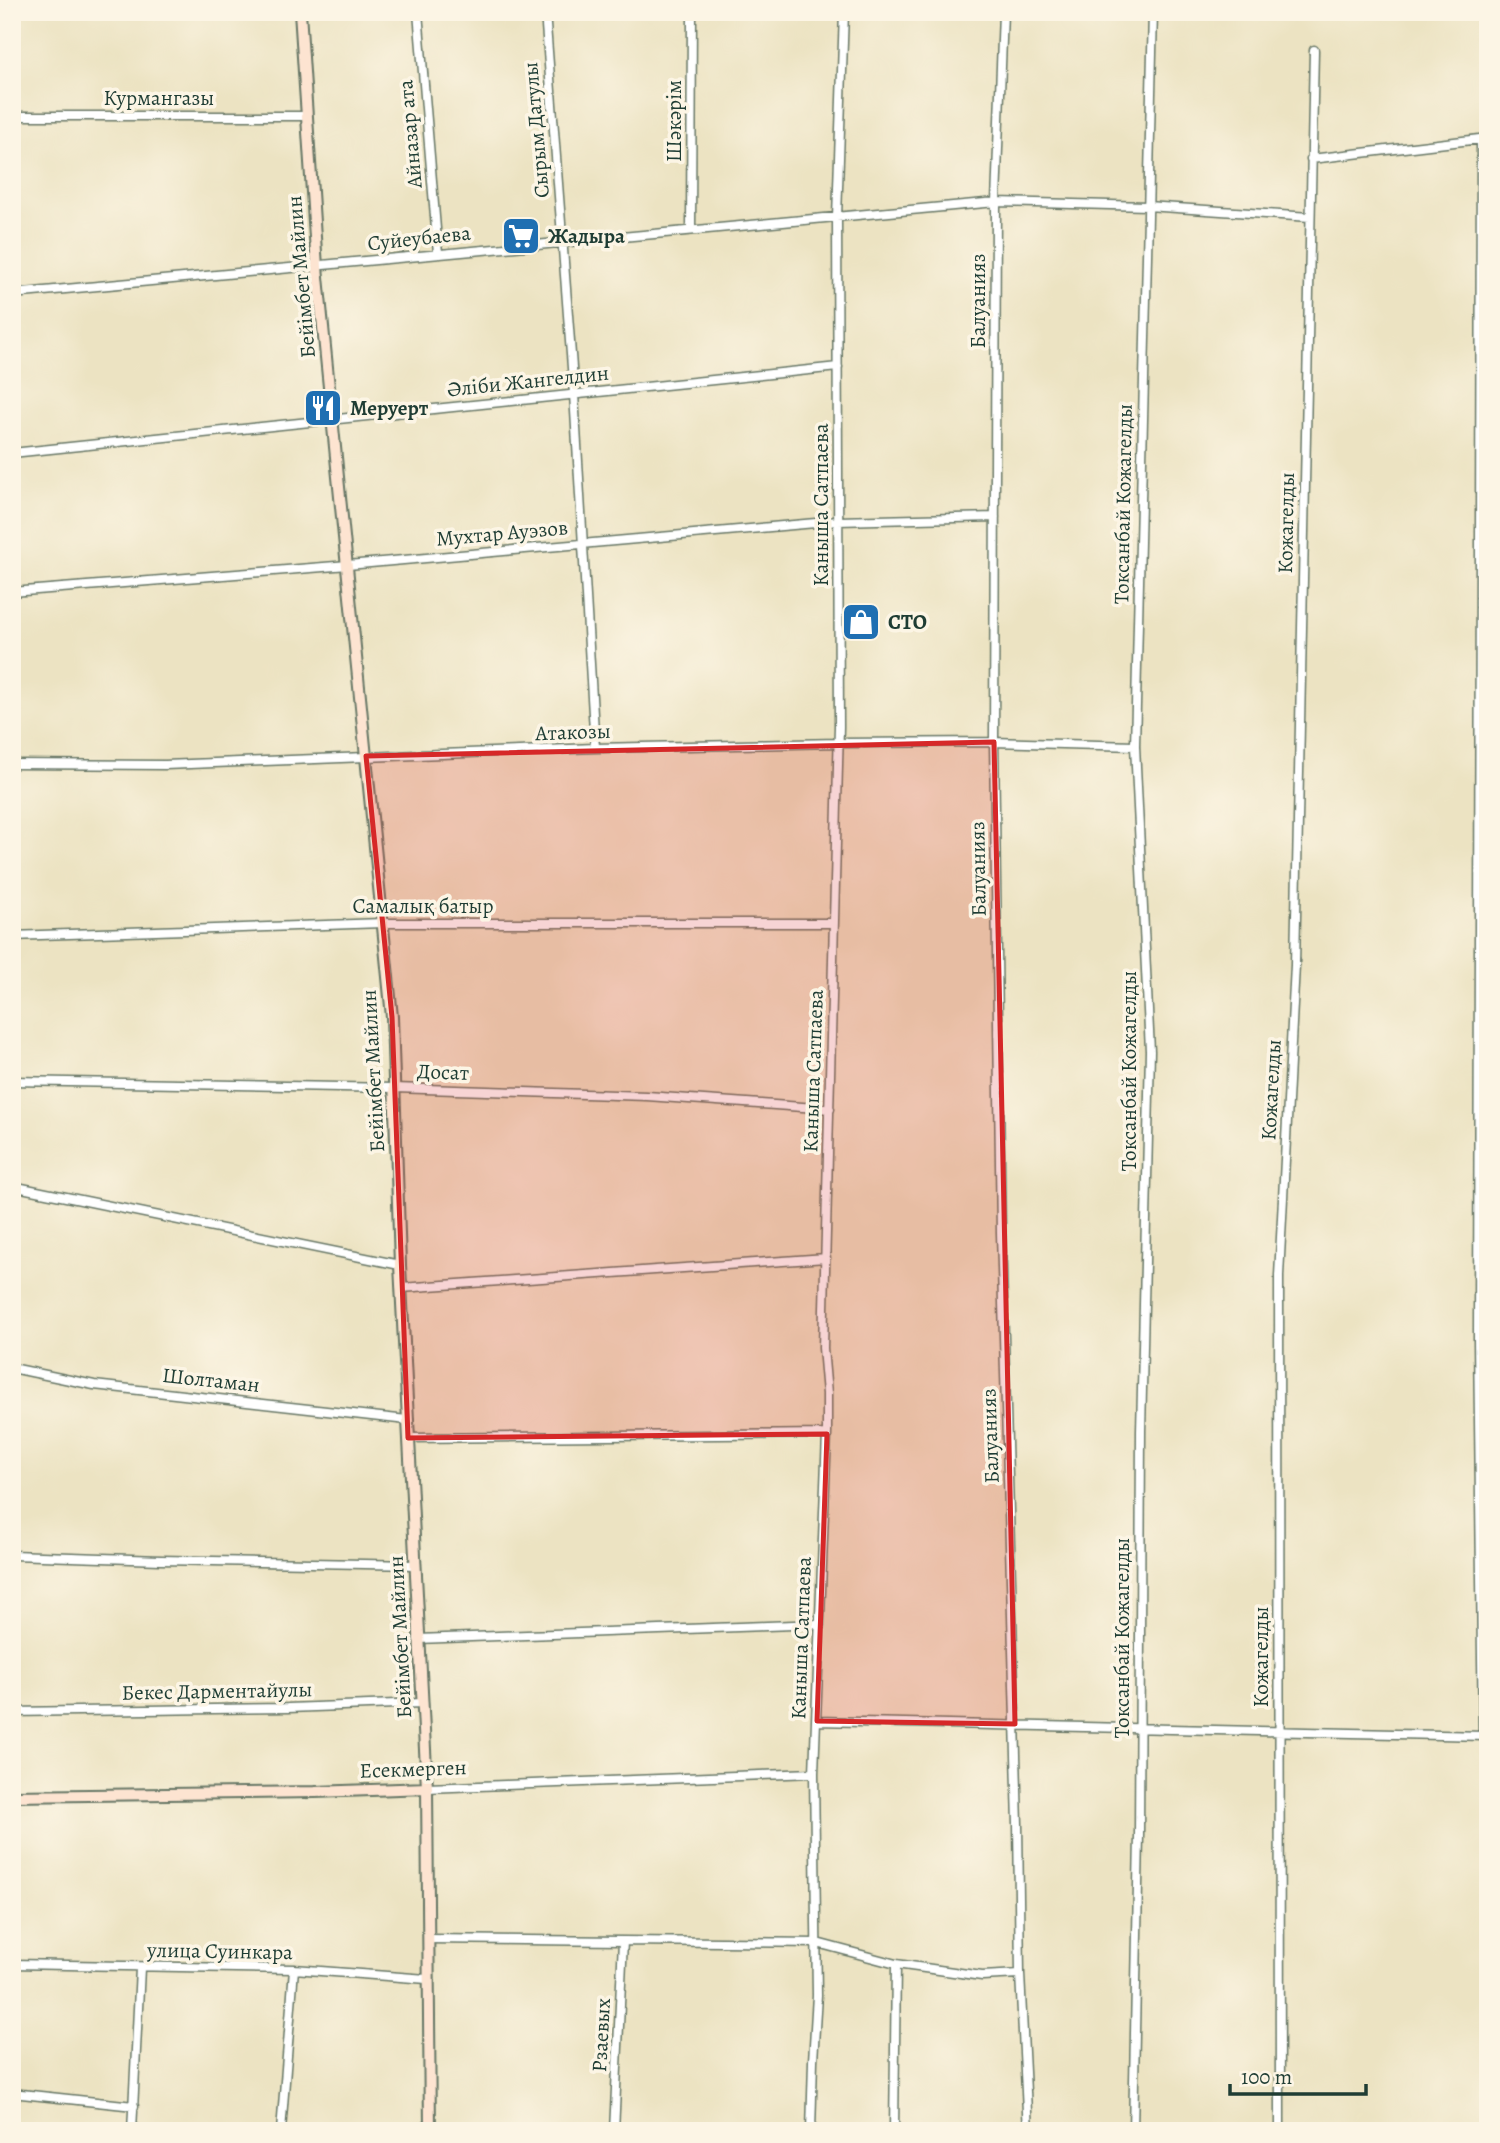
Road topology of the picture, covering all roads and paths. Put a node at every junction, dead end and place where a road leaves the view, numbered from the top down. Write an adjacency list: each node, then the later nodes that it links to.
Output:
1 (300, 12): 10 (street, Бейімбет Майлин)
2 (418, 12): 19 (street, Айназар ата)
3 (545, 12): 18 (street, Сырым Датулы)
4 (692, 12): 17 (street, Шәкәрім)
5 (844, 12): 15 (street, Каныша Сатпаева)
6 (1003, 12): 13 (street, Балуанияз)
7 (1153, 12): 14 (street, Токсанбай Кожагелды)
8 (1314, 50): 12 (street, Кожагелды)
9 (12, 116): 10 (street, Курмангазы)
10 (306, 116): 20 (street, Бейімбет Майлин)
11 (1484, 139): 12 (street); 61 (street)
12 (1311, 159): 16 (street, Кожагелды)
13 (996, 202): 14 (street, Суйеубаева); 15 (street, Суйеубаева); 26 (street, Балуанияз)
14 (1147, 206): 16 (street, Суйеубаева); 33 (street, Токсанбай Кожагелды)
15 (837, 217): 17 (street, Суйеубаева); 22 (street, Каныша Сатпаева)
16 (1310, 217): 60 (street, Кожагелды)
17 (691, 230): 18 (street, Суйеубаева)
18 (563, 242): 19 (street, Суйеубаева); 23 (street, Сырым Датулы)
19 (438, 253): 20 (street, Суйеубаева)
20 (317, 267): 21 (street, Суйеубаева); 24 (street, Бейімбет Майлин)
21 (12, 294)
22 (838, 366): 23 (street, Әліби Жангелдин); 27 (street, Каныша Сатпаева)
23 (574, 394): 24 (street, Әліби Жангелдин); 28 (street, Сырым Датулы)
24 (334, 419): 25 (street, Әліби Жангелдин); 29 (street, Бейімбет Майлин)
25 (12, 453)
26 (995, 517): 27 (street, Мухтар Ауэзов); 31 (street, Балуанияз)
27 (838, 521): 28 (street, Мухтар Ауэзов); 32 (street, Каныша Сатпаева)
28 (583, 544): 29 (street, Мухтар Ауэзов); 34 (street, Сырым Датулы)
29 (348, 565): 30 (street, Мухтар Ауэзов); 35 (street, Бейімбет Майлин)
30 (12, 592)
31 (994, 742): 32 (street, Атакозы); 33 (street, Атакозы); 58 (street, Балуанияз)
32 (839, 743): 34 (street, Атакозы); 38 (street, Каныша Сатпаева)
33 (1135, 746): 59 (street, Токсанбай Кожагелды)
34 (595, 748): 35 (street, Атакозы)
35 (366, 756): 36 (street, Атакозы); 37 (street, Бейімбет Майлин)
36 (12, 764)
37 (383, 923): 38 (street, Самалық батыр); 39 (street, Самалық батыр); 41 (street, Бейімбет Майлин)
38 (834, 923): 42 (street, Каныша Сатпаева)
39 (12, 936)
40 (12, 1082): 41 (street, Досат)
41 (394, 1088): 42 (street, Досат); 45 (street, Бейімбет Майлин)
42 (830, 1109): 44 (street, Каныша Сатпаева)
43 (12, 1186): 45 (street)
44 (826, 1258): 46 (street); 49 (street, Каныша Сатпаева)
45 (400, 1265): 46 (street, Бейімбет Майлин)
46 (401, 1288): 48 (street, Бейімбет Майлин)
47 (12, 1368): 48 (street, Шолтаман)
48 (407, 1420): 50 (street, Бейімбет Майлин)
49 (827, 1434): 50 (street); 53 (street, Каныша Сатпаева)
50 (408, 1438): 52 (street, Бейімбет Майлин)
51 (12, 1555): 52 (street)
52 (416, 1565): 54 (street, Бейімбет Майлин)
53 (819, 1624): 54 (street); 57 (street, Каныша Сатпаева)
54 (418, 1639): 55 (street, Бейімбет Майлин)
55 (423, 1703): 56 (street, Бекес Дарментайулы); 63 (street, Бейімбет Майлин)
56 (12, 1712)
57 (817, 1721): 58 (street); 62 (street, Каныша Сатпаева)
58 (1015, 1724): 59 (street); 72 (street, Балуанияз)
59 (1138, 1729): 60 (street); 83 (street, Токсанбай Кожагелды)
60 (1279, 1730): 61 (street); 84 (street, Кожагелды)
61 (1485, 1736)
62 (814, 1773): 63 (street, Eсекмерген); 67 (street, Каныша Сатпаева)
63 (427, 1788): 64 (street, Eсекмерген); 65 (street, Бейімбет Майлин)
64 (12, 1796)
65 (428, 1939): 66 (street); 73 (street, Бейімбет Майлин)
66 (623, 1941): 67 (street); 79 (street, Рзаевых)
67 (817, 1943): 69 (street); 80 (street, Каныша Сатпаева)
68 (12, 1964): 70 (street, улица Суинкара)
69 (896, 1964): 72 (street); 81 (street)
70 (140, 1968): 71 (street, улица Суинкара); 75 (street)
71 (294, 1969): 73 (street, улица Суинкара); 77 (street)
72 (1020, 1974): 82 (street)
73 (427, 1979): 78 (street, Бейімбет Майлин)
74 (12, 2093): 75 (street)
75 (134, 2106): 76 (street)
76 (132, 2131)
77 (281, 2131)
78 (430, 2131)
79 (614, 2131)
80 (811, 2131)
81 (894, 2131)
82 (1028, 2131)
83 (1133, 2131)
84 (1280, 2131)

